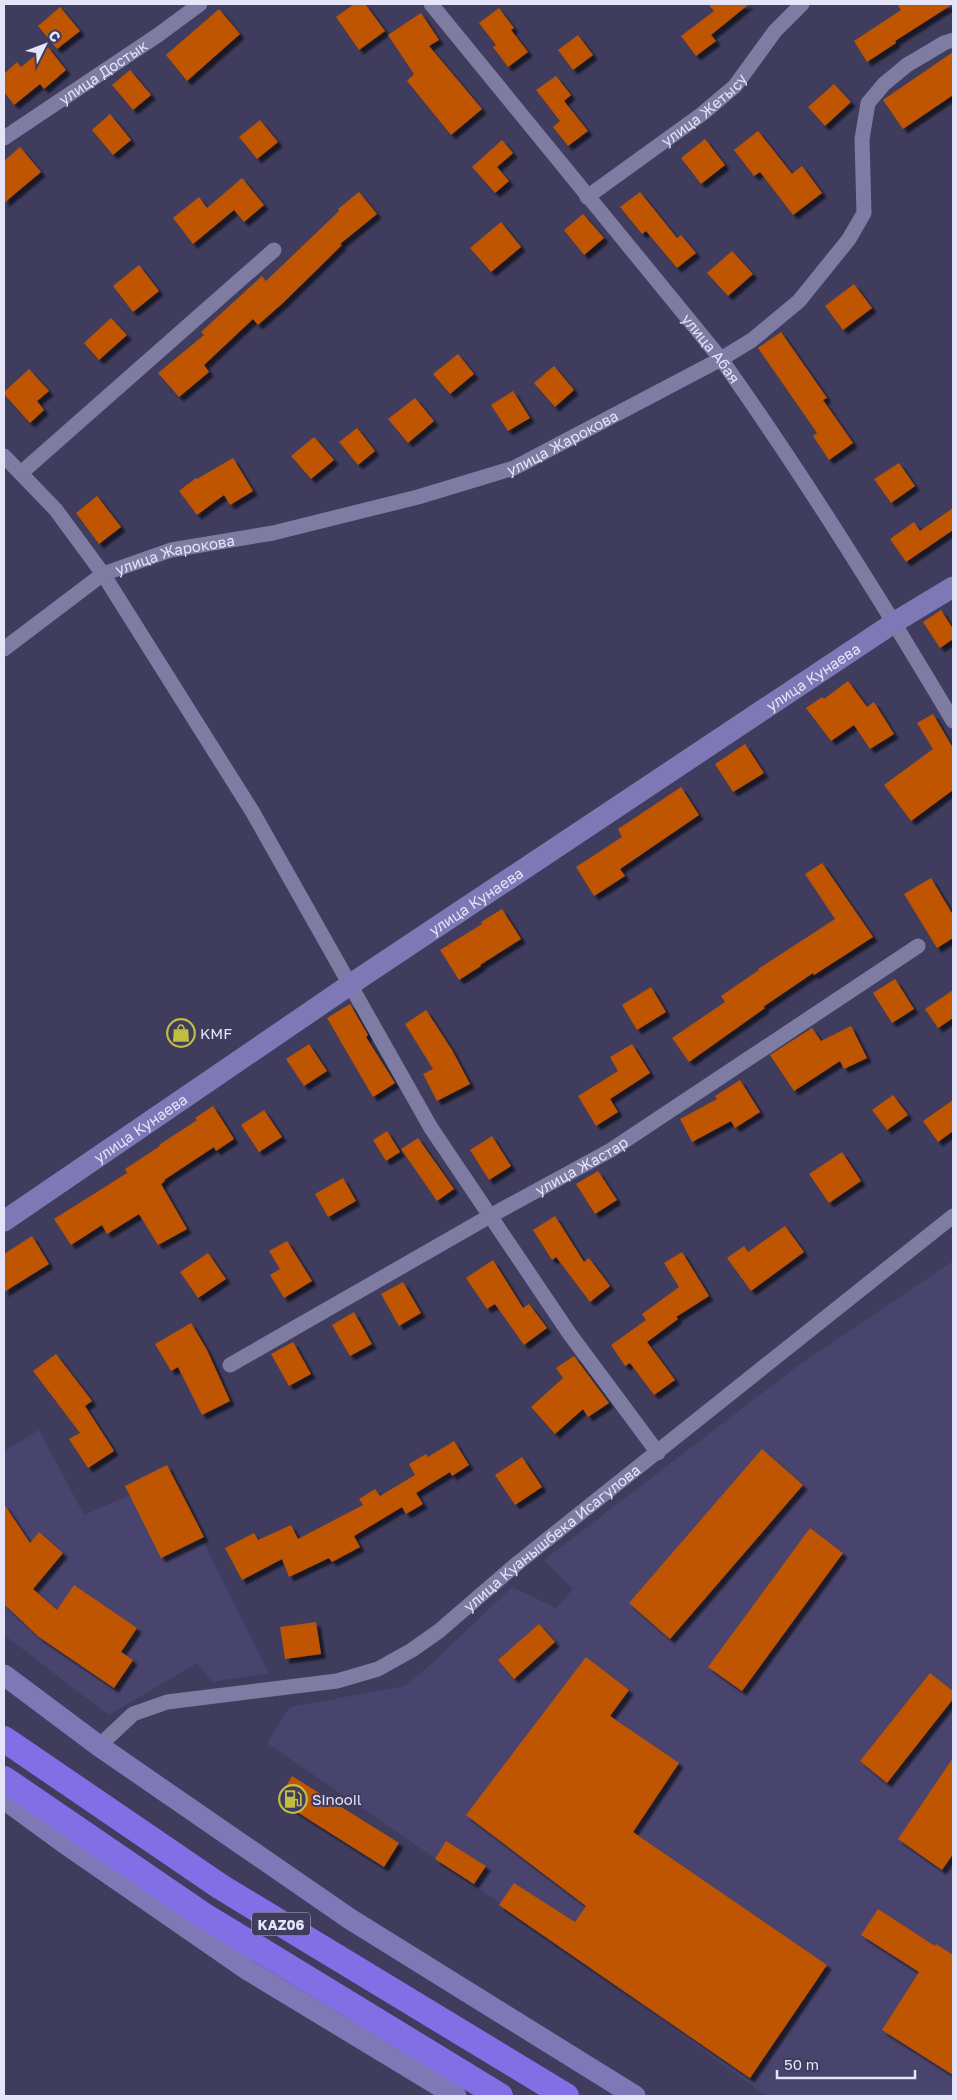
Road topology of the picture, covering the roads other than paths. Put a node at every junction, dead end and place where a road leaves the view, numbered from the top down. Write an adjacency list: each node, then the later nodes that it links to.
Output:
1 (200, 4): 5 (street, улица Достык)
2 (430, 4): 6 (street, улица Абая)
3 (802, 4): 6 (street, улица Жетысу)
4 (953, 40): 8 (street, улица Жарокова)
5 (4, 138)
6 (587, 197): 8 (street, улица Абая)
7 (274, 250): 10 (street)
8 (721, 358): 11 (street, улица Жарокова); 13 (street, улица Абая)
9 (4, 456): 10 (street)
10 (21, 472): 11 (street)
11 (103, 574): 14 (street, улица Жарокова); 17 (street)
12 (953, 587): 13 (main road, улица Кунаева)
13 (894, 622): 15 (street, улица Абая); 17 (main road, улица Кунаева)
14 (4, 649)
15 (953, 722)
16 (918, 946): 18 (street, улица Жастар)
17 (351, 984): 18 (street); 20 (main road, улица Кунаева)
18 (490, 1216): 21 (street, улица Жастар); 22 (street)
19 (953, 1216): 22 (street, улица Куанышбека Исагулова)
20 (4, 1221)
21 (230, 1365)
22 (658, 1453): 25 (street, улица Куанышбека Исагулова)
23 (4, 1675): 25 (main road)
24 (4, 1739): 30 (highway, KАZ06)
25 (99, 1746): 31 (main road)
26 (4, 1779): 29 (highway, KАZ06)
27 (4, 1799): 28 (main road)
28 (456, 2096)
29 (500, 2096)
30 (566, 2096)
31 (635, 2096)

